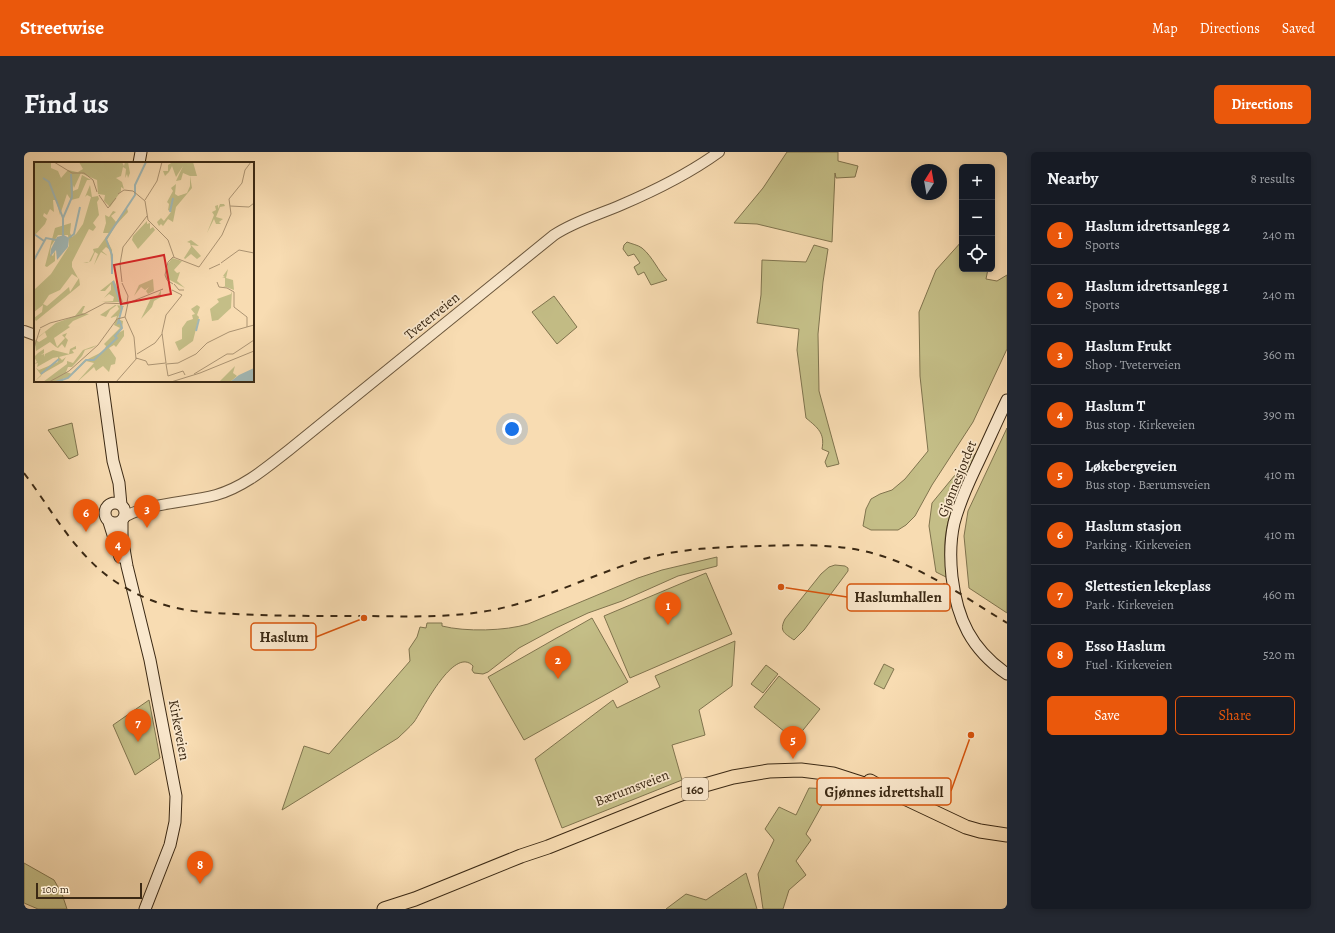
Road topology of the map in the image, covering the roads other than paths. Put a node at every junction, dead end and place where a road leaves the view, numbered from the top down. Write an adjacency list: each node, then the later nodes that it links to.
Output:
1 (141, 152): 3 (main road)
2 (719, 152): 10 (street, Tveterveien)
3 (139, 162)
4 (24, 331): 5 (street)
5 (34, 335)
6 (102, 382): 8 (main road, Kirkeveien)
7 (1007, 400): 13 (main road, Gjønnesjordet)
8 (114, 461): 9 (main road, Kirkeveien); 10 (main road, Kirkeveien)
9 (109, 505): 10 (main road); 11 (main road)
10 (123, 512): 11 (main road); 12 (main road, Kirkeveien)
11 (108, 522): 12 (main road, Kirkeveien)
12 (126, 566): 15 (main road, Kirkeveien)
13 (1007, 674)
14 (1004, 832): 17 (main road, Bærumsveien / 160)
15 (150, 904): 16 (main road, Kirkeveien)
16 (145, 909)
17 (384, 909)

